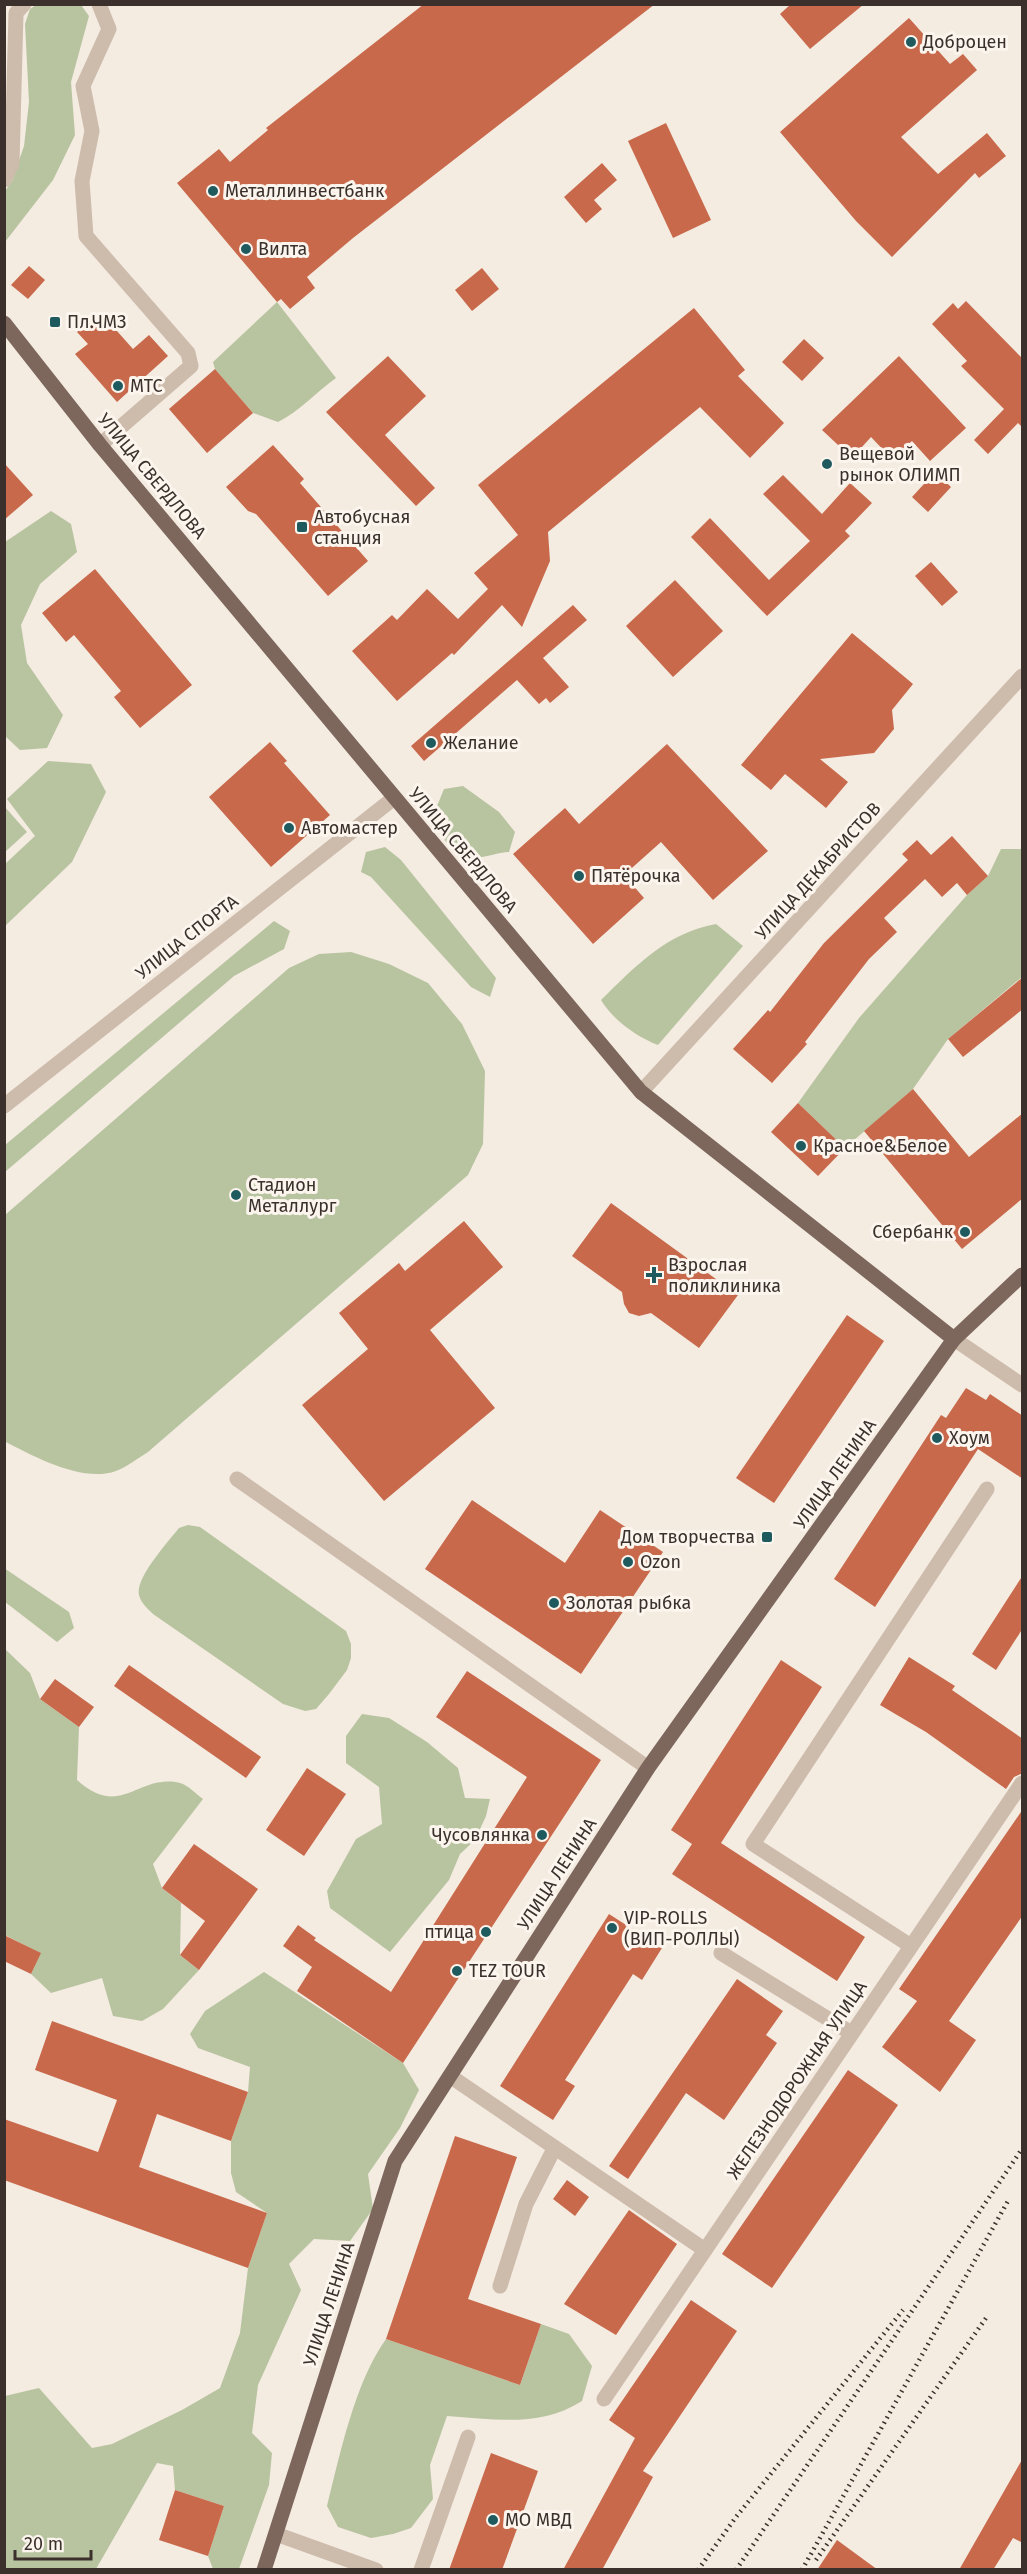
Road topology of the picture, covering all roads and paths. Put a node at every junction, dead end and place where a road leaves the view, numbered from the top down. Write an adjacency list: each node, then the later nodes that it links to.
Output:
1 (24, 4): 3 (street)
2 (99, 4): 5 (street)
3 (4, 180)
4 (6, 328): 5 (main road, УЛИЦА СВЕРДЛОВА)
5 (100, 445): 7 (main road, УЛИЦА СВЕРДЛОВА)
6 (1023, 676): 8 (street, УЛИЦА ДЕКАБРИСТОВ)
7 (394, 798): 8 (main road, УЛИЦА СВЕРДЛОВА); 9 (street, УЛИЦА СПОРТА)
8 (641, 1092): 11 (main road, УЛИЦА СВЕРДЛОВА)
9 (4, 1106)
10 (1023, 1275): 11 (main road, УЛИЦА ЛЕНИНА)
11 (954, 1339): 12 (street); 15 (main road, УЛИЦА ЛЕНИНА)
12 (1023, 1385)
13 (237, 1479): 15 (street)
14 (987, 1490): 17 (street)
15 (648, 1768): 20 (main road, УЛИЦА ЛЕНИНА)
16 (1023, 1783): 17 (street, ЖЕЛЕЗНОДОРОЖНАЯ УЛИЦА)
17 (911, 1946): 19 (street, ЖЕЛЕЗНОДОРОЖНАЯ УЛИЦА)
18 (721, 1953): 19 (street)
19 (851, 2033): 22 (street, ЖЕЛЕЗНОДОРОЖНАЯ УЛИЦА)
20 (450, 2076): 21 (street); 26 (main road, УЛИЦА ЛЕНИНА)
21 (554, 2149): 22 (street); 23 (street)
22 (705, 2250): 24 (street, ЖЕЛЕЗНОДОРОЖНАЯ УЛИЦА)
23 (500, 2286)
24 (604, 2399)
25 (468, 2437): 29 (street)
26 (276, 2535): 27 (main road, УЛИЦА ЛЕНИНА); 28 (street)
27 (264, 2570)
28 (376, 2570)
29 (421, 2570)

